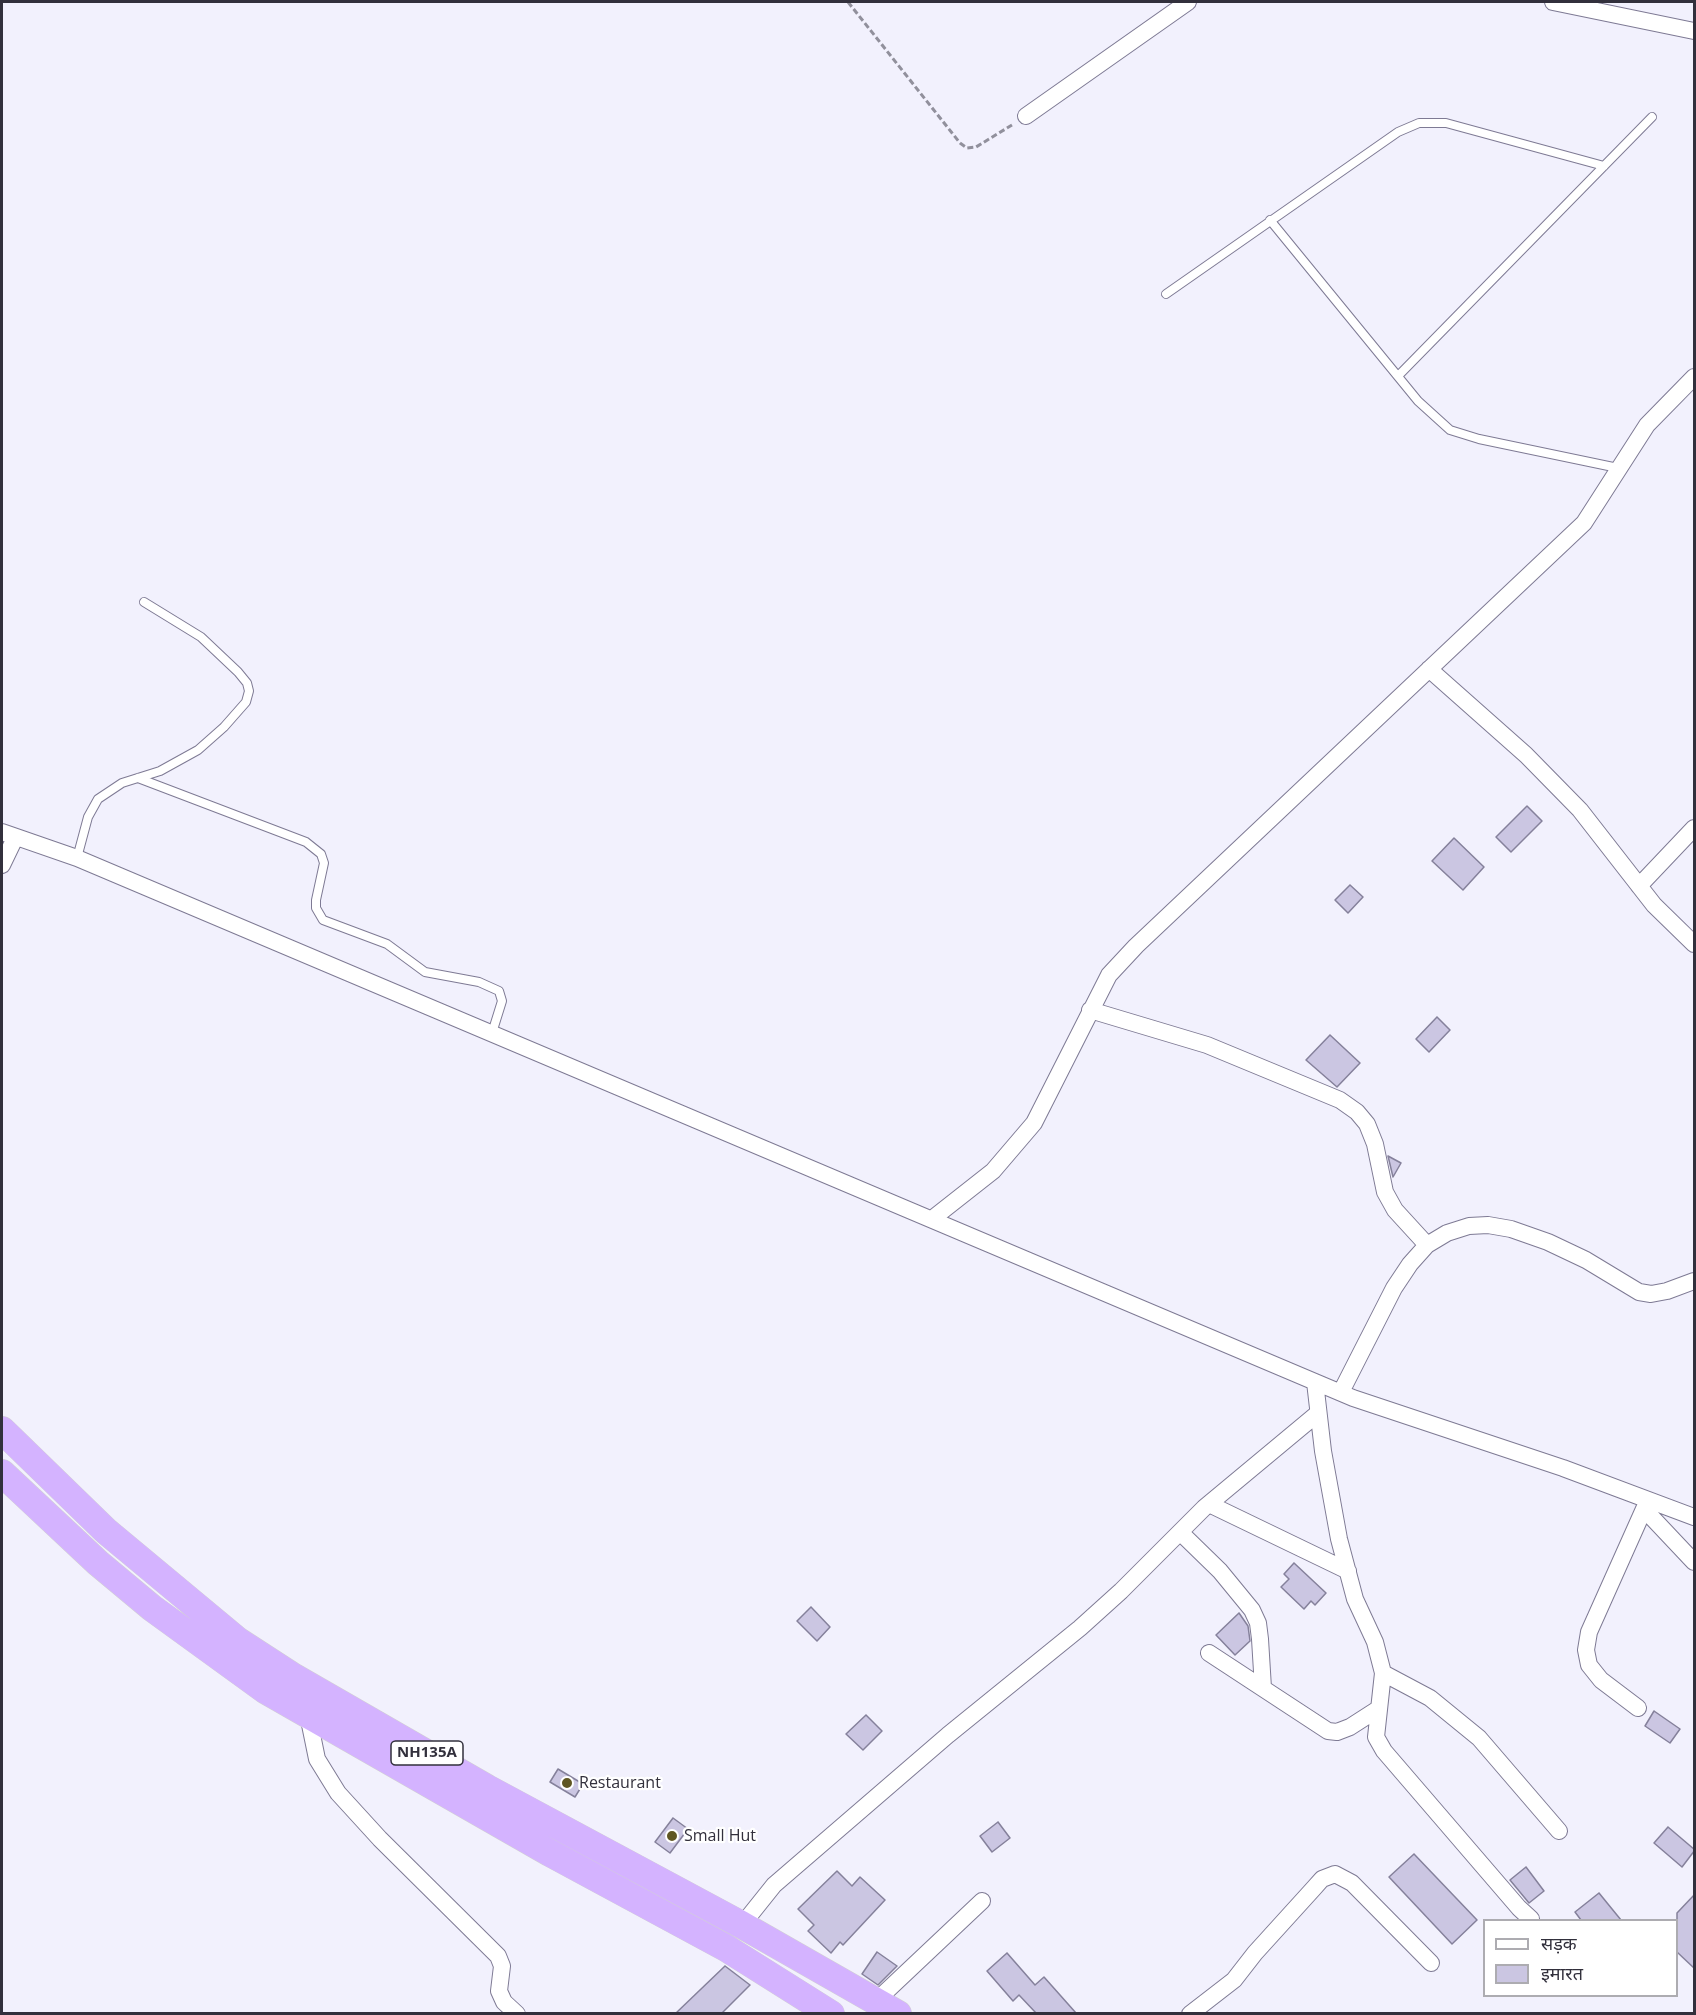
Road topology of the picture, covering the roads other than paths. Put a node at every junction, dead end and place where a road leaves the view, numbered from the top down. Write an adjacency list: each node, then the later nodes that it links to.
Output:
1 (1188, 2): 4 (street)
2 (1553, 2): 3 (street)
3 (1695, 31)
4 (1026, 116)
5 (1652, 117): 6 (lane)
6 (1604, 166): 7 (lane); 9 (lane)
7 (1270, 220): 8 (lane); 9 (lane)
8 (1166, 294)
9 (1398, 376): 11 (lane)
10 (1695, 377): 11 (street)
11 (1618, 468): 13 (street)
12 (144, 602): 14 (lane)
13 (1428, 669): 19 (street); 21 (street)
14 (138, 778): 17 (lane); 22 (lane)
15 (1695, 828): 19 (street)
16 (8, 835): 17 (street); 18 (street)
17 (77, 858): 22 (street)
18 (2, 865)
19 (1639, 886): 20 (street)
20 (1695, 944)
21 (1090, 1010): 23 (street); 24 (street)
22 (492, 1033): 23 (street)
23 (932, 1219): 26 (street)
24 (1427, 1245): 25 (street); 27 (street)
25 (1695, 1281)
26 (1316, 1382): 27 (street); 28 (street)
27 (1341, 1392): 32 (street)
28 (1317, 1414): 31 (street); 36 (street)
29 (2, 1430): 46 (highway, NH135A)
30 (2, 1473): 42 (highway, NH135A)
31 (1209, 1504): 34 (street); 36 (street)
32 (1646, 1504): 33 (street); 35 (street); 41 (street)
33 (1695, 1517)
34 (1181, 1533): 39 (street); 46 (street)
35 (1695, 1562)
36 (1348, 1571): 38 (street)
37 (1209, 1653): 39 (street)
38 (1383, 1673): 40 (street); 43 (street)
39 (1263, 1688): 40 (street)
40 (1378, 1708): 45 (street)
41 (1638, 1708)
42 (308, 1714): 49 (street); 50 (highway, NH135A)
43 (1559, 1831)
44 (982, 1901): 48 (street)
45 (1531, 1919)
46 (742, 1925): 48 (highway, NH135A)
47 (1431, 1963): 51 (street)
48 (887, 2007)
49 (517, 2013)
50 (831, 2013)
51 (1190, 2013)

